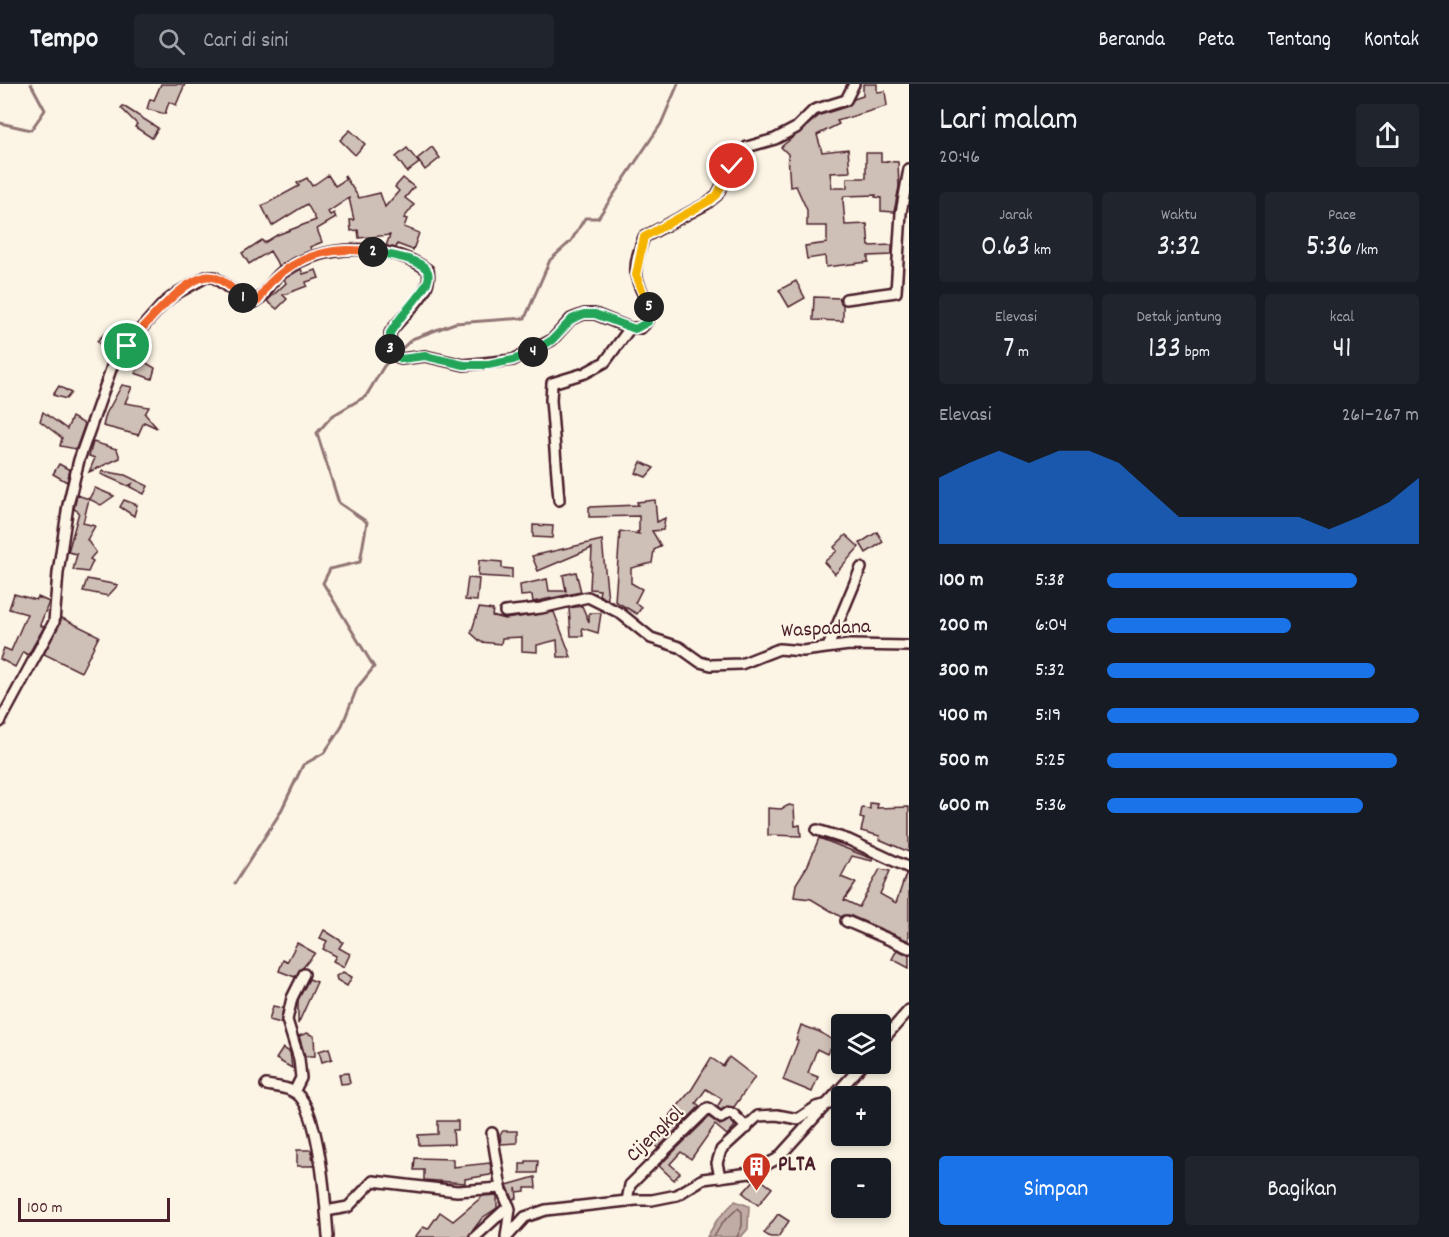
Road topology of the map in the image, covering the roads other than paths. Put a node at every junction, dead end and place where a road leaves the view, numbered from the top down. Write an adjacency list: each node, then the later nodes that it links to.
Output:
1 (854, 84): 4 (street)
2 (909, 169): 3 (street)
3 (846, 299)
4 (630, 328): 5 (street); 10 (street)
5 (559, 500)
6 (861, 568): 8 (street)
7 (505, 612): 8 (street, Waspadana)
8 (828, 646): 9 (street, Waspadana)
9 (909, 646)
10 (0, 722)
11 (817, 830): 12 (street)
12 (909, 868)
13 (846, 921): 14 (street)
14 (909, 948)
15 (304, 974): 20 (street)
16 (909, 1010): 17 (street)
17 (891, 1031)
18 (854, 1074): 21 (street, Cijengkol)
19 (266, 1085): 20 (street)
20 (294, 1092): 28 (street)
21 (829, 1104): 22 (street, Cijengkol); 24 (street, Cijengkol)
22 (747, 1128): 24 (street, Cijengkol); 26 (street, Cijengkol)
23 (492, 1133): 25 (street)
24 (720, 1177): 26 (street, Cijengkol)
25 (501, 1188): 27 (street); 28 (street)
26 (627, 1201): 31 (street, Cijengkol)
27 (509, 1206): 30 (street); 31 (street)
28 (326, 1211): 29 (street)
29 (328, 1237)
30 (475, 1237)
31 (506, 1237)

